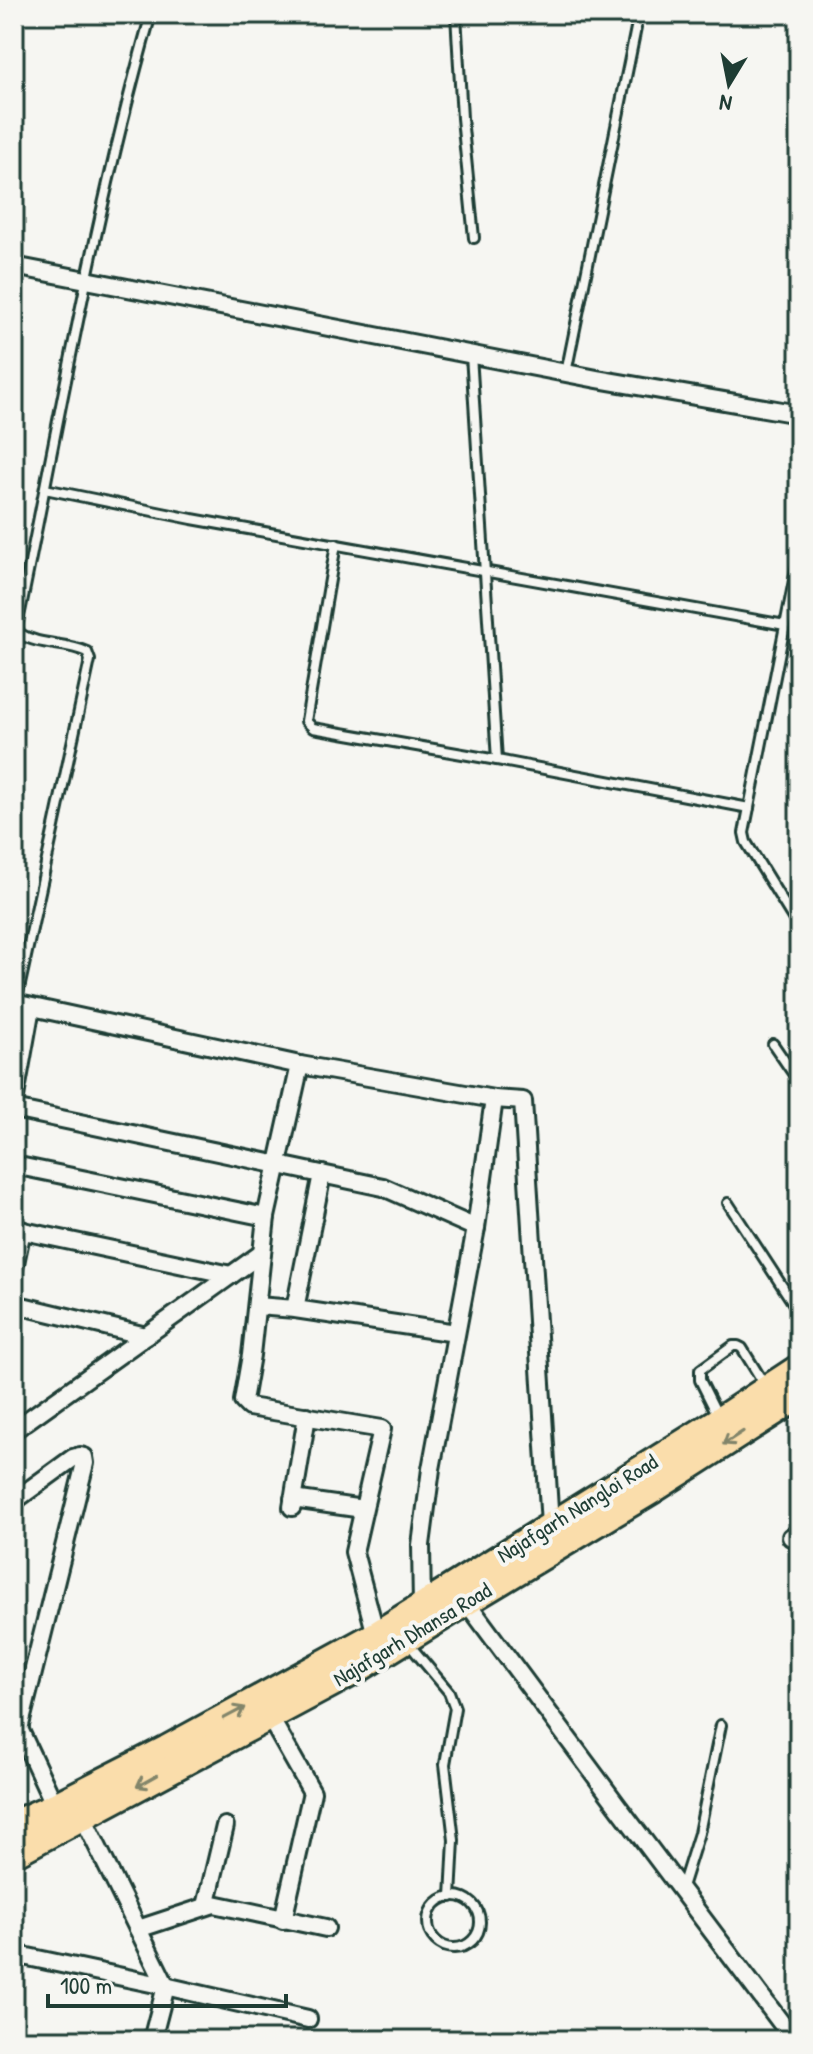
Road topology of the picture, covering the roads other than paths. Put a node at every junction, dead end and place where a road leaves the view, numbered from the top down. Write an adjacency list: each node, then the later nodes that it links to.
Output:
1 (151, 14): 6 (lane)
2 (456, 14): 4 (lane)
3 (636, 28): 8 (lane)
4 (474, 238)
5 (14, 266): 6 (street)
6 (86, 281): 7 (street); 10 (lane)
7 (471, 355): 8 (street); 13 (lane)
8 (566, 373): 9 (street)
9 (799, 414)
10 (45, 489): 11 (lane); 14 (lane)
11 (336, 544): 13 (lane); 16 (lane)
12 (799, 555): 15 (lane)
13 (485, 572): 15 (lane); 16 (lane)
14 (19, 592): 19 (lane)
15 (785, 625): 17 (lane)
16 (497, 760): 17 (lane)
17 (749, 808): 18 (lane)
18 (799, 928)
19 (20, 1004): 21 (street); 24 (street)
20 (773, 1044): 22 (lane)
21 (300, 1065): 23 (street); 26 (street)
22 (799, 1082)
23 (494, 1099): 31 (street); 50 (street)
24 (14, 1102)
25 (14, 1109): 26 (street)
26 (278, 1164): 28 (street); 30 (street)
27 (14, 1165): 30 (street)
28 (322, 1174): 31 (street); 38 (street)
29 (728, 1203): 39 (lane)
30 (266, 1217): 33 (street)
31 (476, 1228): 40 (street)
32 (18, 1230): 34 (street); 35 (street)
33 (262, 1253): 35 (street); 37 (street)
34 (14, 1268)
35 (231, 1275): 41 (street)
36 (14, 1304): 41 (street)
37 (257, 1306): 38 (street); 44 (street)
38 (295, 1309): 40 (street)
39 (799, 1312)
40 (456, 1333): 52 (street)
41 (146, 1336): 46 (street)
42 (799, 1368): 43 (main road, Najafgarh Nangloi Road)
43 (782, 1393): 45 (main road, Najafgarh Nangloi Road); 45 (lane); 47 (main road, Najafgarh Dhansa Road, one-way to 47)
44 (307, 1416): 49 (street); 49 (street)
45 (720, 1420): 47 (main road, Najafgarh Nangloi Road)
46 (14, 1430)
47 (678, 1460): 50 (main road, Najafgarh Nangloi Road); 51 (main road, Najafgarh Dhansa Road)
48 (14, 1501): 56 (street)
49 (363, 1509): 53 (street)
50 (550, 1525): 51 (main road, Najafgarh Nangloi Road)
51 (460, 1594): 52 (main road, Najafgarh Nangloi Road); 62 (street)
52 (428, 1614): 53 (main road, Najafgarh Nangloi Road); 54 (main road, Najafgarh Dhansa Road)
53 (376, 1635): 58 (main road, Najafgarh Nangloi Road, one-way to 53)
54 (405, 1640): 55 (main road, Najafgarh Dhansa Road); 63 (lane)
55 (269, 1716): 58 (main road, Najafgarh Dhansa Road, one-way to 58); 65 (street)
56 (17, 1724): 58 (street)
57 (721, 1725): 62 (lane)
58 (70, 1806): 59 (main road, Najafgarh Nangloi Road); 61 (main road, Najafgarh Dhansa Road); 67 (street)
59 (14, 1824)
60 (225, 1826): 64 (street)
61 (14, 1853)
62 (681, 1890): 72 (street)
63 (451, 1897): 63 (lane)
64 (206, 1906): 65 (street); 67 (street)
65 (283, 1920): 66 (street)
66 (326, 1928)
67 (138, 1929): 69 (street)
68 (14, 1954): 69 (street)
69 (165, 1986): 70 (street); 71 (street)
70 (308, 2019)
71 (152, 2040)
72 (794, 2040)

